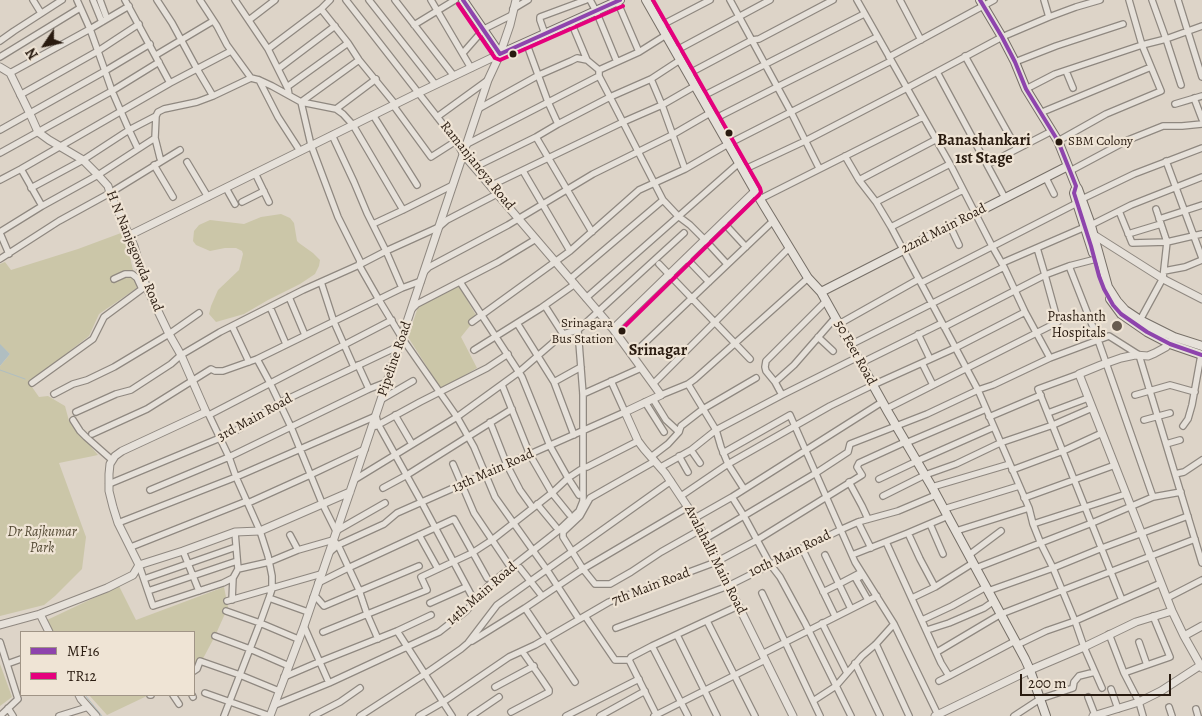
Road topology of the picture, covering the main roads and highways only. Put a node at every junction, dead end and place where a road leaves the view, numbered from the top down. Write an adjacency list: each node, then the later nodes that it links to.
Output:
1 (463, 0): 3 (main road)
2 (646, 0): 8 (main road, 50 Feet Road)
3 (619, 1)
4 (981, 3): 5 (main road)
5 (1069, 168): 6 (main road); 8 (main road, 22nd Main Road)
6 (1088, 226): 7 (main road); 7 (main road)
7 (1097, 258): 9 (main road)
8 (821, 292): 12 (main road, 50 Feet Road)
9 (1172, 340): 10 (main road); 11 (main road)
10 (1202, 346)
11 (1202, 355)
12 (1046, 716)

